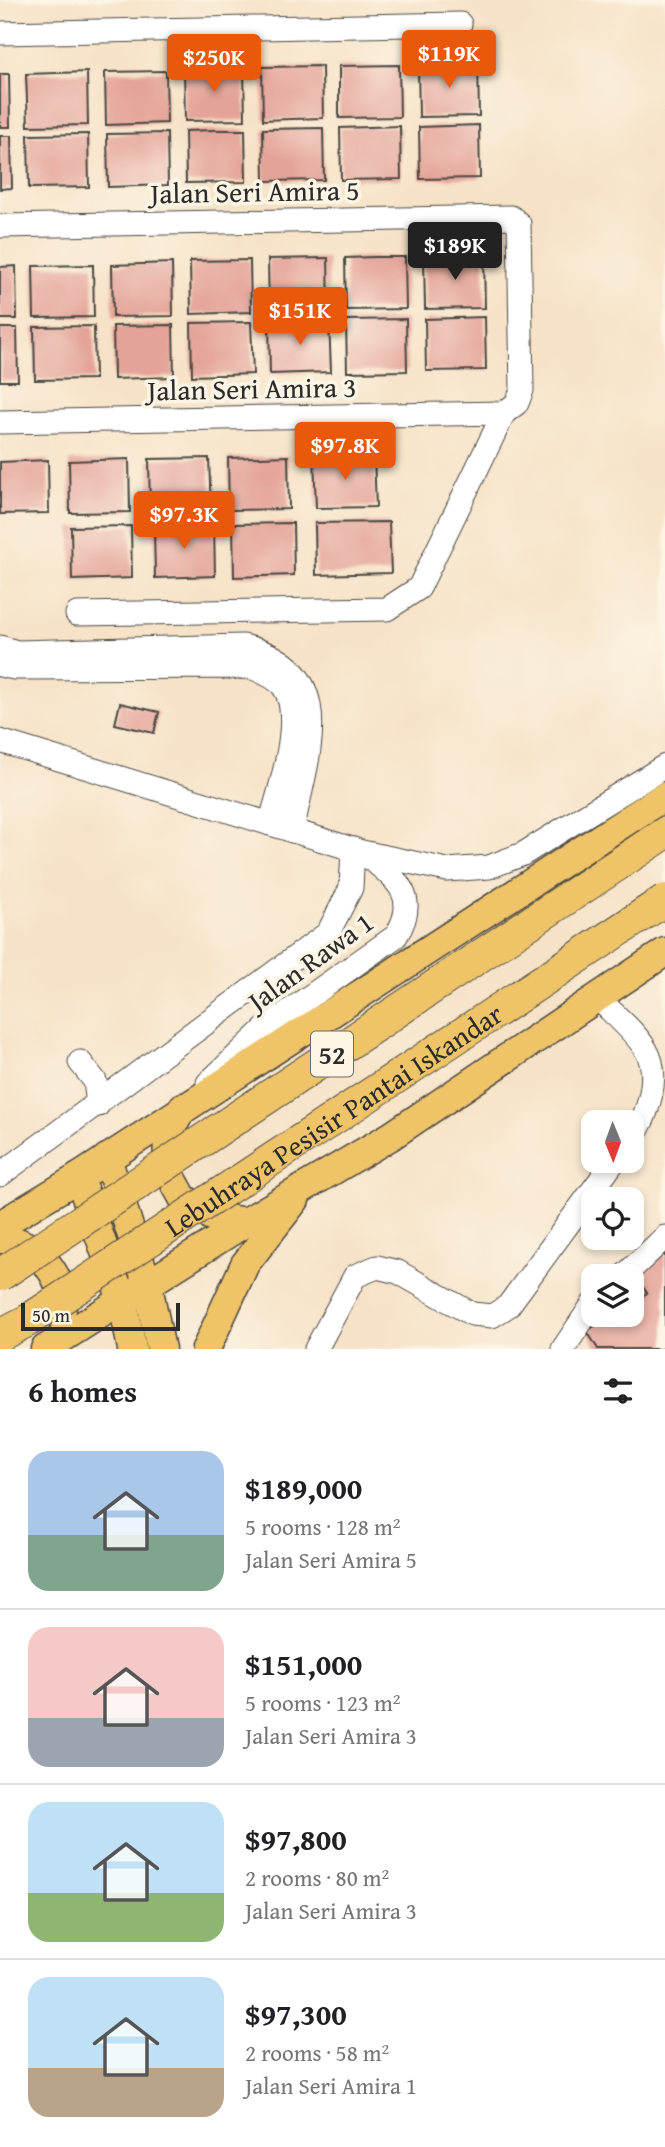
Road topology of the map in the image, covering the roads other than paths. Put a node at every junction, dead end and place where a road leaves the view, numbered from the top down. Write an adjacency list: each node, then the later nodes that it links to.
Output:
1 (460, 24): 2 (street)
2 (0, 33)
3 (0, 226): 4 (street, Jalan Seri Amira 5)
4 (504, 412): 5 (street, Jalan Seri Amira 3); 6 (street)
5 (0, 422)
6 (77, 614)
7 (0, 647): 12 (street)
8 (0, 664): 12 (street)
9 (0, 741): 12 (street, Jalan Rawa 1)
10 (665, 766): 14 (street, Jalan Rawa 1)
11 (665, 796): 20 (main road)
12 (281, 827): 14 (street, Jalan Rawa 1)
13 (665, 833): 32 (highway, Lebuhraya Pesisir Pantai Iskandar / 52, bridge)
14 (357, 851): 19 (street); 20 (street, Jalan Rawa 1)
15 (665, 900): 36 (highway, Lebuhraya Pesisir Pantai Iskandar / 52, bridge)
16 (665, 952): 17 (main road)
17 (598, 998): 21 (street); 26 (main road)
18 (80, 1062): 19 (street)
19 (97, 1105): 24 (street)
20 (183, 1107): 22 (main road); 27 (main road)
21 (644, 1114)
22 (107, 1158): 25 (main road); 33 (main road)
23 (605, 1173): 41 (street)
24 (0, 1175)
25 (79, 1177): 28 (main road); 34 (main road)
26 (311, 1183): 27 (main road); 40 (main road)
27 (246, 1222): 33 (main road)
28 (0, 1225)
29 (665, 1237): 31 (street)
30 (0, 1239): 37 (main road)
31 (637, 1264)
32 (0, 1275)
33 (148, 1286): 34 (main road); 39 (main road)
34 (123, 1303): 37 (main road); 38 (main road)
35 (581, 1322): 42 (street)
36 (0, 1335)
37 (47, 1348)
38 (132, 1349)
39 (161, 1349)
40 (206, 1349)
41 (316, 1349)
42 (563, 1349)

